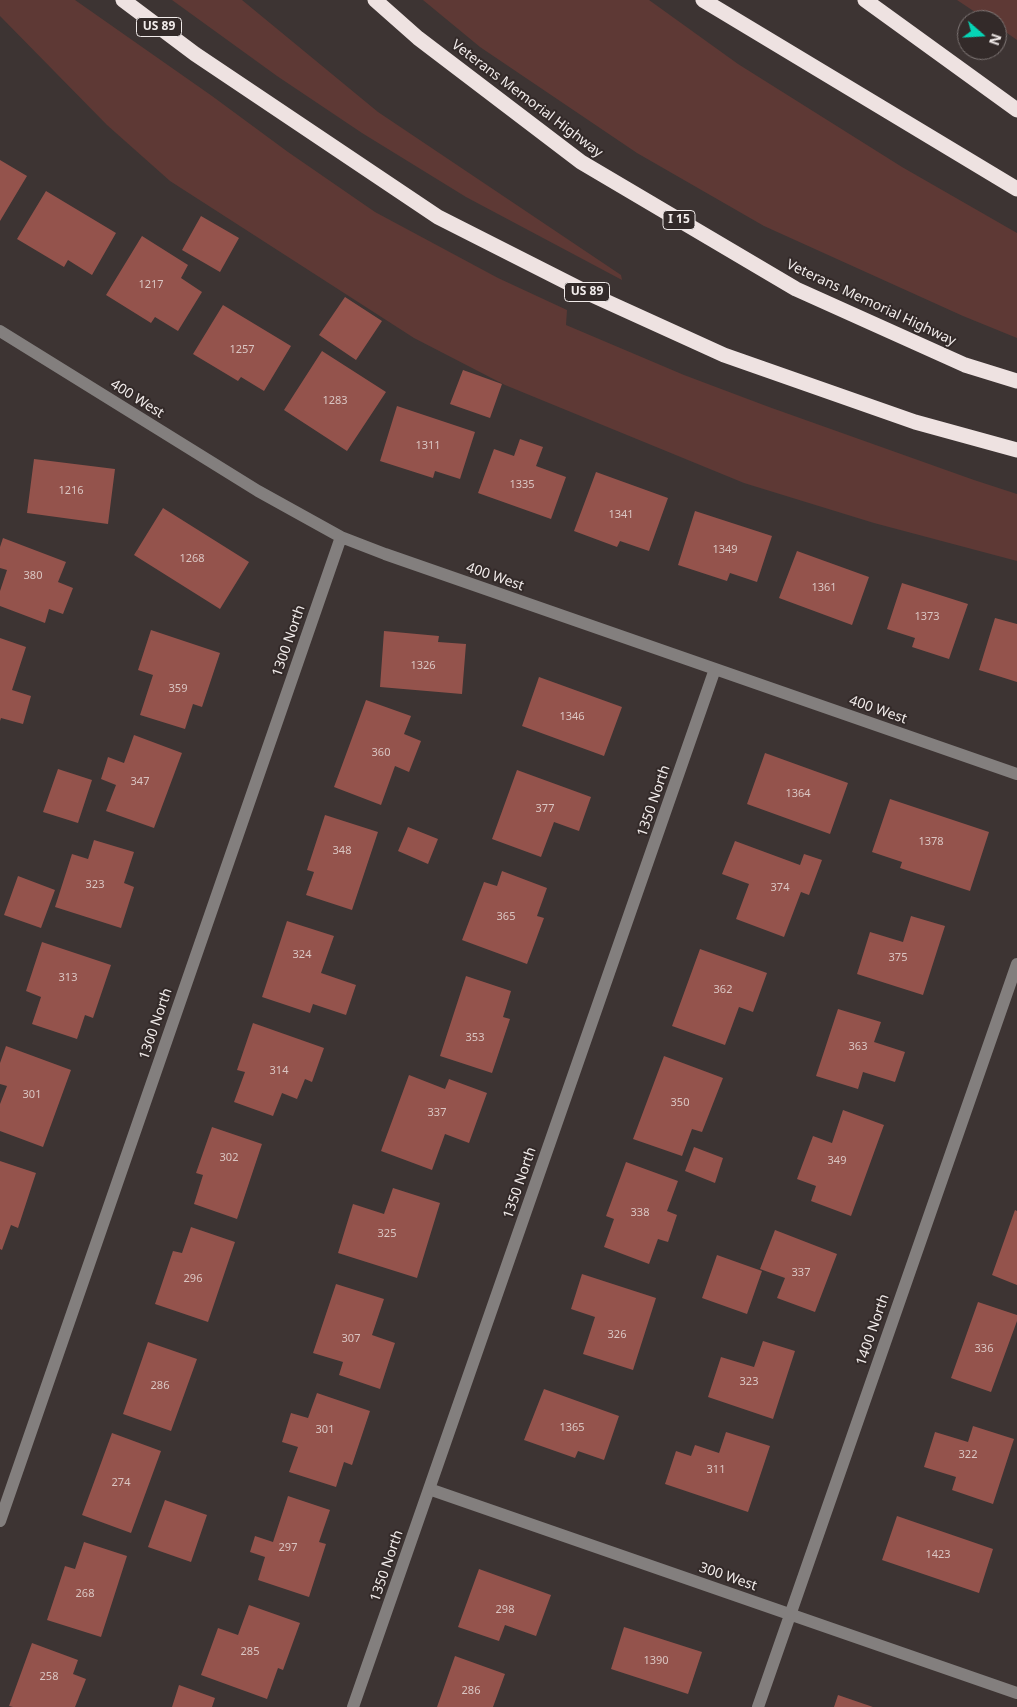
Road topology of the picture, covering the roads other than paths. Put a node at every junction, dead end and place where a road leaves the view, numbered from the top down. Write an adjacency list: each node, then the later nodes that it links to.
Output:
1 (123, 0): 9 (highway, US 89)
2 (375, 0): 8 (highway, Veterans Memorial Highway / I 15)
3 (703, 0): 6 (highway)
4 (865, 0): 5 (highway)
5 (1017, 110)
6 (1017, 189)
7 (0, 331): 10 (street, 400 West)
8 (1017, 381)
9 (1017, 450)
10 (341, 537): 11 (street, 400 West); 15 (street, 1300 North)
11 (716, 669): 12 (street, 400 West); 14 (street, 1350 North)
12 (1017, 774)
13 (1017, 964): 16 (street, 1400 North)
14 (429, 1489): 16 (street, 300 West); 18 (street, 1350 North)
15 (0, 1521)
16 (790, 1614): 17 (street, 300 West); 19 (street, 1400 North)
17 (1017, 1693)
18 (353, 1707)
19 (758, 1707)

